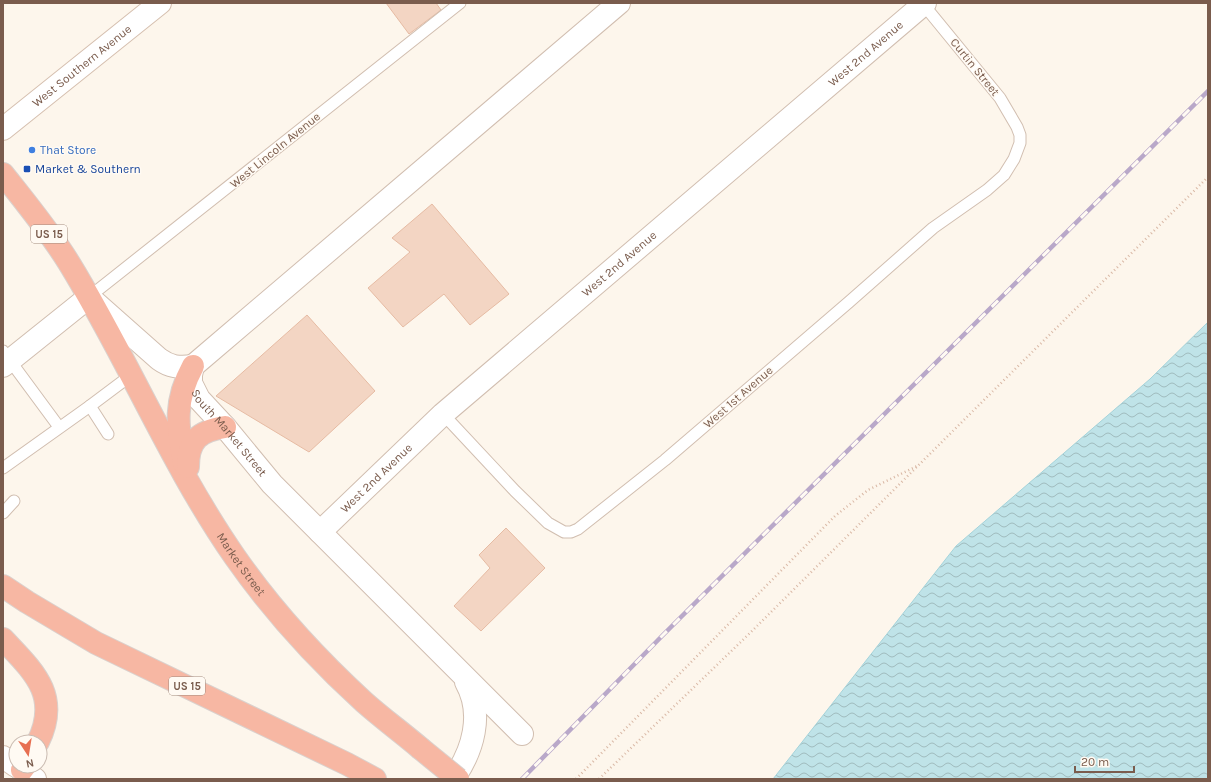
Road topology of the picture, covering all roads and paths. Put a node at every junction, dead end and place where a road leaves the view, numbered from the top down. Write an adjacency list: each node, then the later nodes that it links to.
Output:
1 (160, 3): 5 (street, West Southern Avenue)
2 (460, 3): 9 (lane, West Lincoln Avenue)
3 (619, 3): 11 (street)
4 (923, 3): 6 (lane, Curtin Street); 14 (street, West 2nd Avenue)
5 (3, 129)
6 (1020, 135): 14 (lane, West 1st Avenue)
7 (3, 174): 9 (highway, US 15)
8 (1208, 177): 18 (path)
9 (89, 298): 10 (street); 11 (street); 12 (highway, Market Street / US 15)
10 (5, 359): 15 (lane)
11 (193, 366): 16 (street, South Market Street); 20 (highway)
12 (130, 376): 13 (lane); 20 (highway, Market Street / US 15)
13 (90, 406): 15 (lane); 17 (lane)
14 (443, 414): 23 (street, West 2nd Avenue)
15 (59, 427): 19 (lane)
16 (225, 427): 20 (highway); 23 (street, South Market Street)
17 (108, 434)
18 (918, 466): 32 (path); 33 (path)
19 (3, 468)
20 (188, 482): 31 (highway, Market Street / US 15, bridge)
21 (14, 501): 22 (lane)
22 (3, 513)
23 (320, 532): 26 (street, South Market Street)
24 (3, 586): 29 (highway, US 15)
25 (3, 639): 27 (highway)
26 (462, 674): 28 (street, South Market Street); 30 (street, South Market Street)
27 (41, 734)
28 (522, 734)
29 (375, 779)
30 (453, 779)
31 (458, 779)
32 (576, 779)
33 (599, 779)

